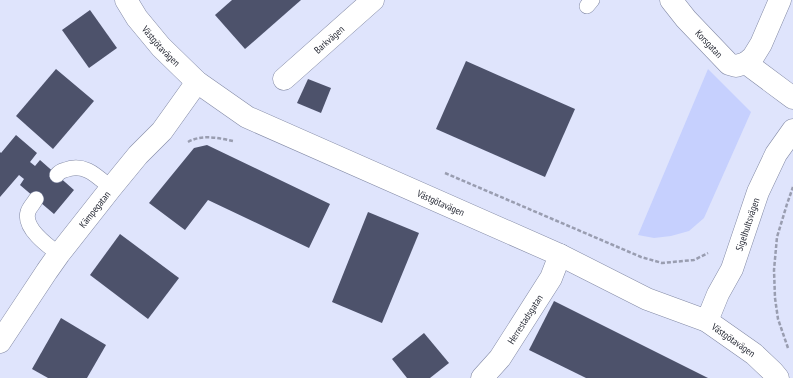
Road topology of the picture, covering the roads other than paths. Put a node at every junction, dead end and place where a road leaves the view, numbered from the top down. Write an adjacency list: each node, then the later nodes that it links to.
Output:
1 (126, 0): 7 (street, Västgötavägen)
2 (373, 0): 6 (street, Barkvägen)
3 (671, 0): 5 (street, Korsgatan)
4 (780, 0): 5 (street)
5 (746, 63): 8 (street)
6 (284, 79)
7 (197, 82): 11 (street, Kämpegatan); 14 (street, Västgötavägen)
8 (793, 98)
9 (793, 130): 15 (street, Sigelhultsvägen)
10 (57, 175): 11 (lane)
11 (110, 188): 13 (street, Kämpegatan)
12 (36, 199): 13 (lane)
13 (59, 254): 16 (street, Kämpegatan)
14 (560, 255): 15 (street, Västgötavägen); 17 (street, Herrestadsgatan)
15 (707, 322): 18 (street, Västgötavägen)
16 (0, 342)
17 (482, 378)
18 (778, 378)

